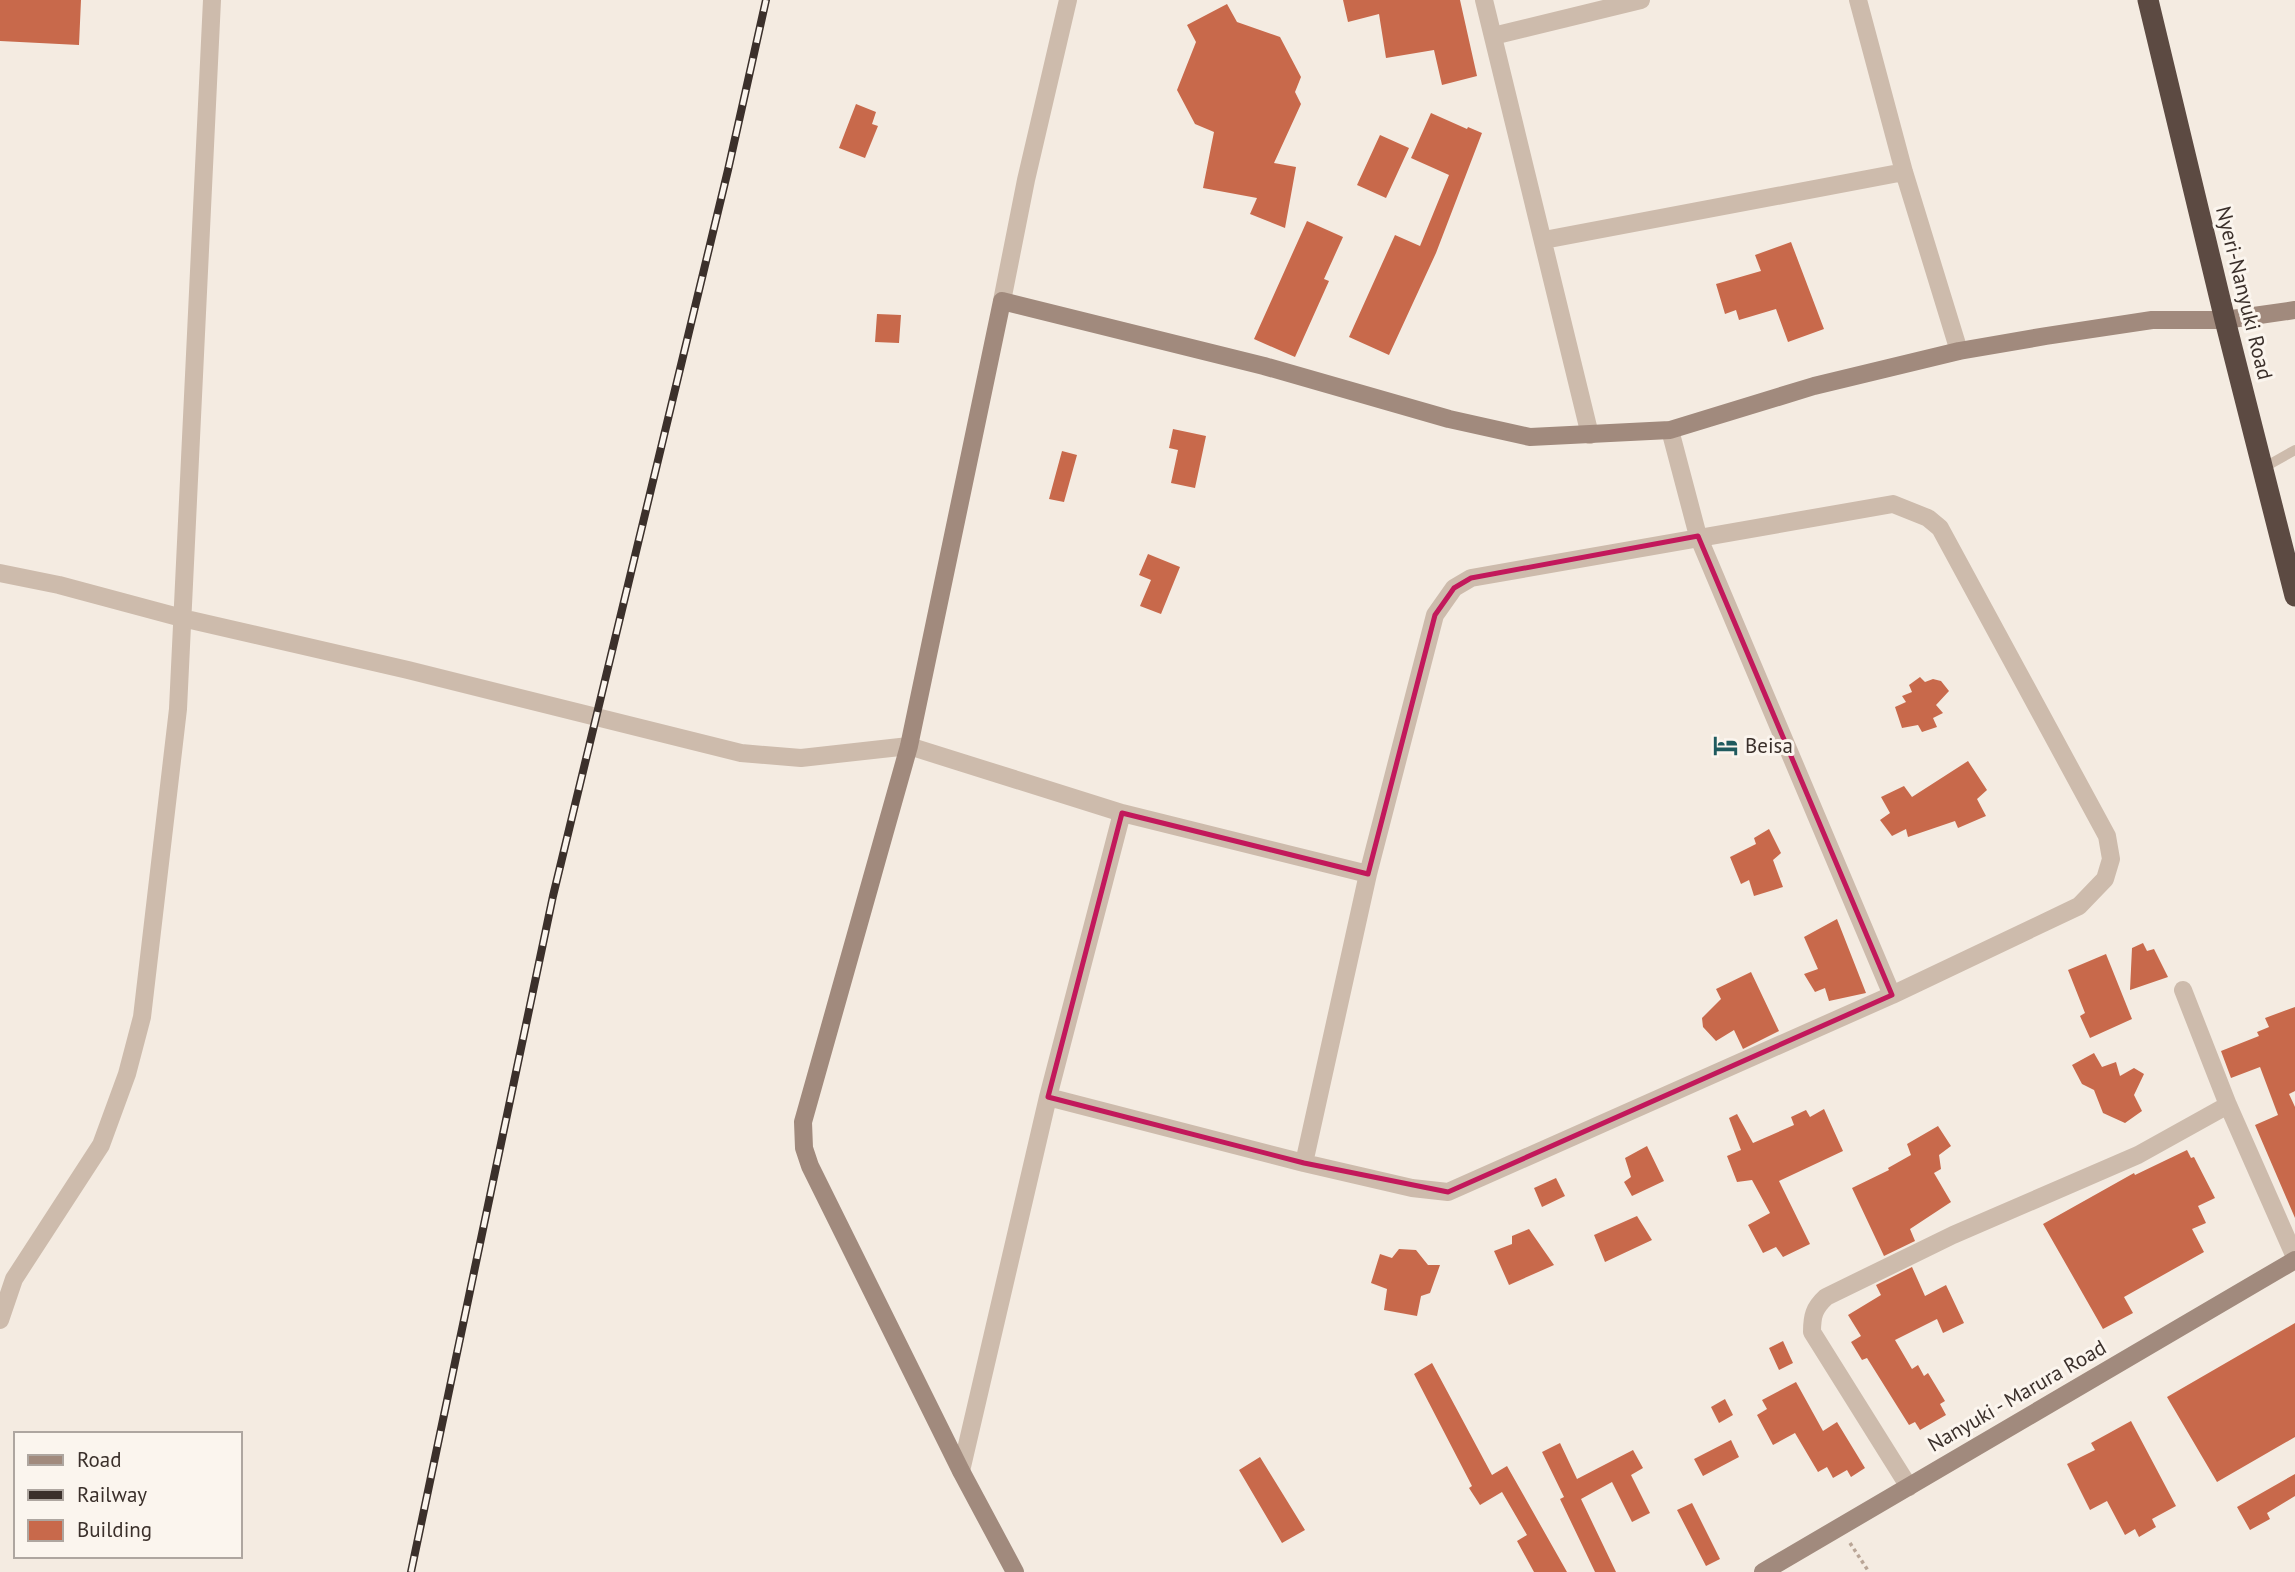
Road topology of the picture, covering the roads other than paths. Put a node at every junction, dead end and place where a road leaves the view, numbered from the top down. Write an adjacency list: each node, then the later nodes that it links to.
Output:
1 (212, 0): 21 (street)
2 (1069, 0): 10 (street)
3 (1484, 0): 7 (street)
4 (1641, 0): 7 (street)
5 (1858, 0): 8 (street)
6 (2148, 0): 12 (highway, Nyeri-Nanyuki Road)
7 (1493, 36): 9 (street)
8 (1903, 172): 9 (street); 13 (street)
9 (1544, 240): 15 (street)
10 (1002, 301): 15 (street); 22 (street)
11 (2295, 310): 12 (street)
12 (2225, 320): 13 (street); 17 (highway, Nyeri-Nanyuki Road)
13 (1959, 351): 14 (street)
14 (1670, 430): 15 (street); 18 (street)
15 (1590, 435)
16 (2295, 450): 17 (lane)
17 (2263, 467): 20 (highway, Nyeri-Nanyuki Road)
18 (1698, 536): 24 (street); 26 (street); 26 (street)
19 (0, 573): 21 (street)
20 (2295, 596)
21 (182, 618): 22 (street); 31 (street)
22 (909, 746): 23 (street); 32 (street)
23 (1122, 813): 24 (street); 27 (street)
24 (1368, 874): 29 (street)
25 (2183, 990): 28 (street)
26 (1892, 995): 29 (street)
27 (1048, 1097): 29 (street); 32 (street)
28 (2228, 1105): 30 (street); 33 (street)
29 (1304, 1163)
30 (2295, 1258): 33 (street, Nanyuki - Marura Road)
31 (0, 1320)
32 (961, 1471): 34 (street)
33 (1909, 1487): 35 (street, Nanyuki - Marura Road)
34 (1015, 1572)
35 (1763, 1572)

